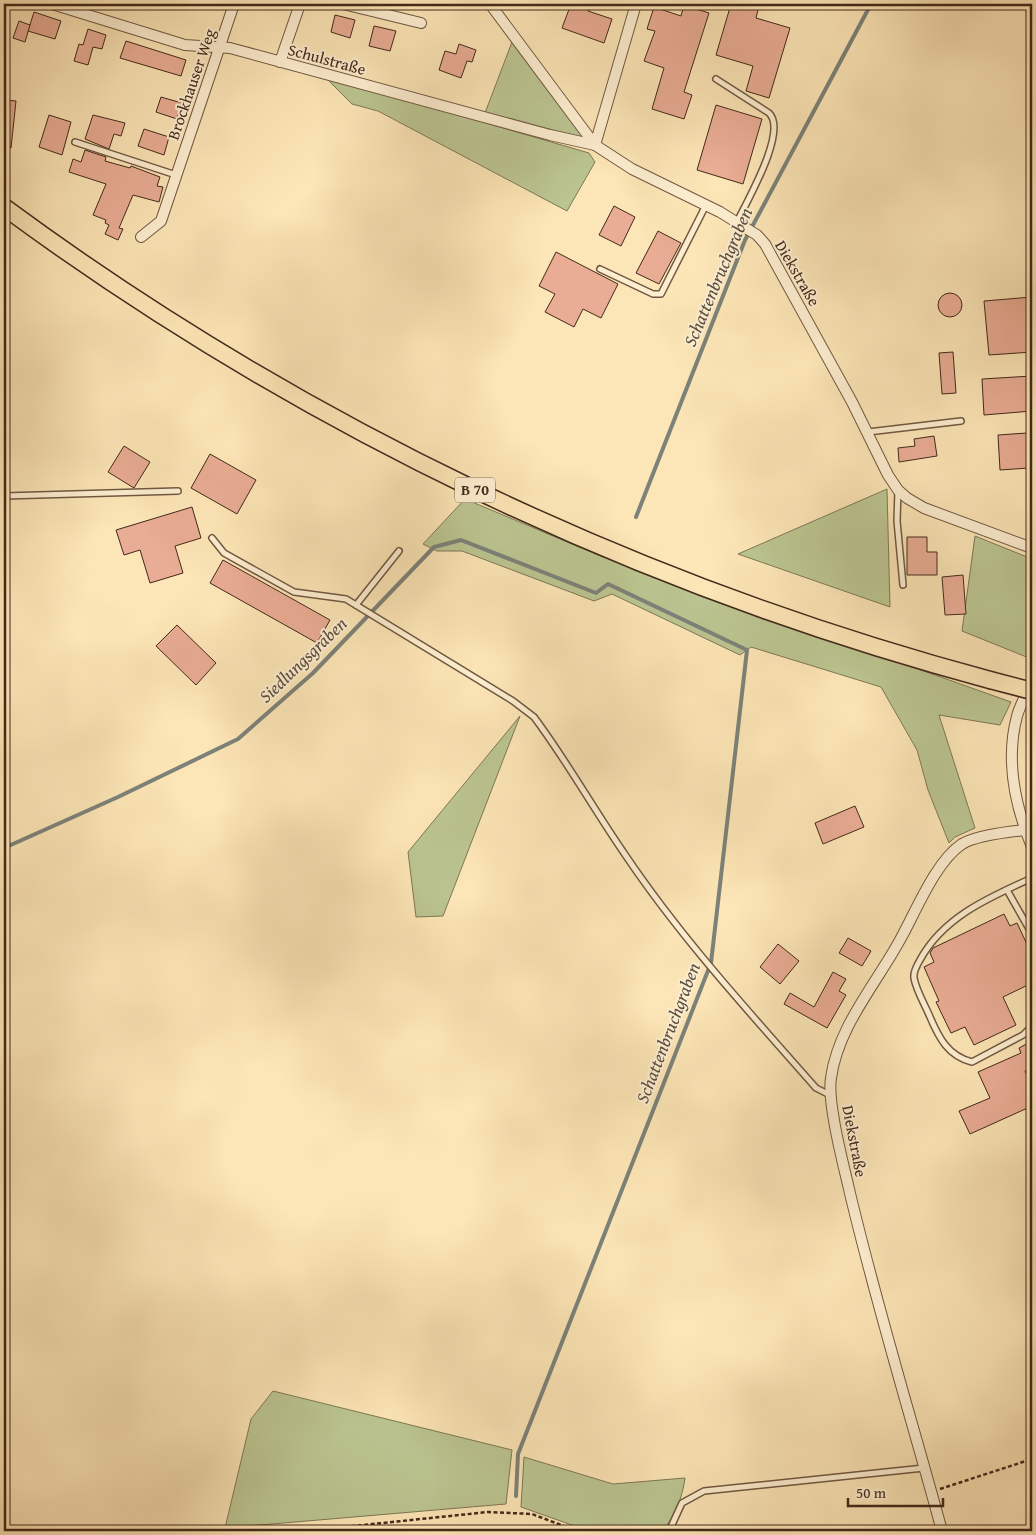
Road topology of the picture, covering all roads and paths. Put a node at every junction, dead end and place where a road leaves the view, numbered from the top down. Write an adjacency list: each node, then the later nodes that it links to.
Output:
1 (52, 4): 8 (street, Schulstraße)
2 (234, 4): 8 (street, Brockhauser Weg)
3 (300, 4): 9 (street)
4 (343, 4): 7 (street)
5 (490, 4): 12 (street, Diekstraße)
6 (636, 4): 12 (street)
7 (422, 23)
8 (220, 48): 9 (street, Schulstraße); 13 (street, Brockhauser Weg)
9 (280, 62): 12 (street, Schulstraße)
10 (716, 79): 16 (lane)
11 (75, 142): 13 (lane)
12 (595, 145): 14 (street, Diekstraße)
13 (176, 175): 17 (street, Brockhauser Weg)
14 (706, 204): 16 (street, Diekstraße); 18 (lane)
15 (4, 206): 30 (main road, B 70, bridge)
16 (741, 224): 20 (street, Diekstraße)
17 (141, 237)
18 (600, 270)
19 (961, 420): 20 (lane)
20 (867, 432): 21 (street, Diekstraße)
21 (898, 490): 25 (street, Diekstraße); 27 (lane)
22 (178, 491): 23 (lane)
23 (4, 496)
24 (212, 538): 28 (lane)
25 (1032, 548)
26 (399, 551): 28 (lane)
27 (903, 585)
28 (359, 607): 37 (lane)
29 (1032, 681): 31 (street)
30 (1032, 691)
31 (1029, 829): 32 (street); 37 (street, Diekstraße)
32 (1032, 847)
33 (1032, 878): 34 (lane)
34 (1006, 890): 35 (lane); 36 (lane)
35 (1032, 934)
36 (1032, 1026)
37 (830, 1095): 39 (street, Diekstraße)
38 (1032, 1459): 40 (path)
39 (924, 1468): 40 (street, Diekstraße); 43 (lane)
40 (931, 1491): 44 (street, Diekstraße)
41 (306, 1531): 42 (path)
42 (576, 1531)
43 (667, 1531)
44 (942, 1531)

